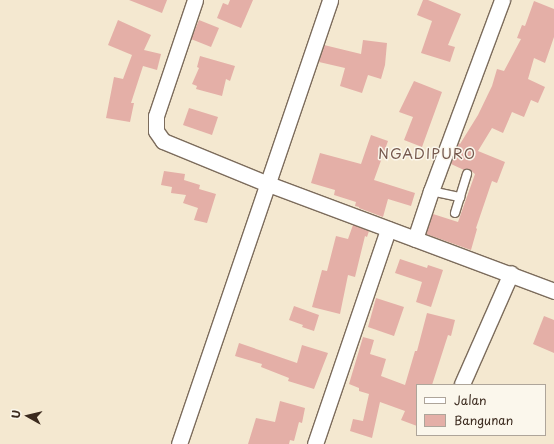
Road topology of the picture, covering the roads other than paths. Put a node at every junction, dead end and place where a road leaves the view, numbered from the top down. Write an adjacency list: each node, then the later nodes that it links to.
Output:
1 (195, 0): 5 (street)
2 (330, 0): 5 (street)
3 (502, 0): 6 (street)
4 (467, 174): 7 (lane)
5 (262, 181): 9 (street); 14 (street)
6 (431, 191): 7 (lane); 10 (street)
7 (460, 197): 8 (lane)
8 (455, 213)
9 (388, 229): 10 (street); 15 (street)
10 (415, 239): 11 (street)
11 (511, 273): 12 (street); 13 (street)
12 (554, 290)
13 (462, 384)
14 (179, 444)
15 (315, 444)

